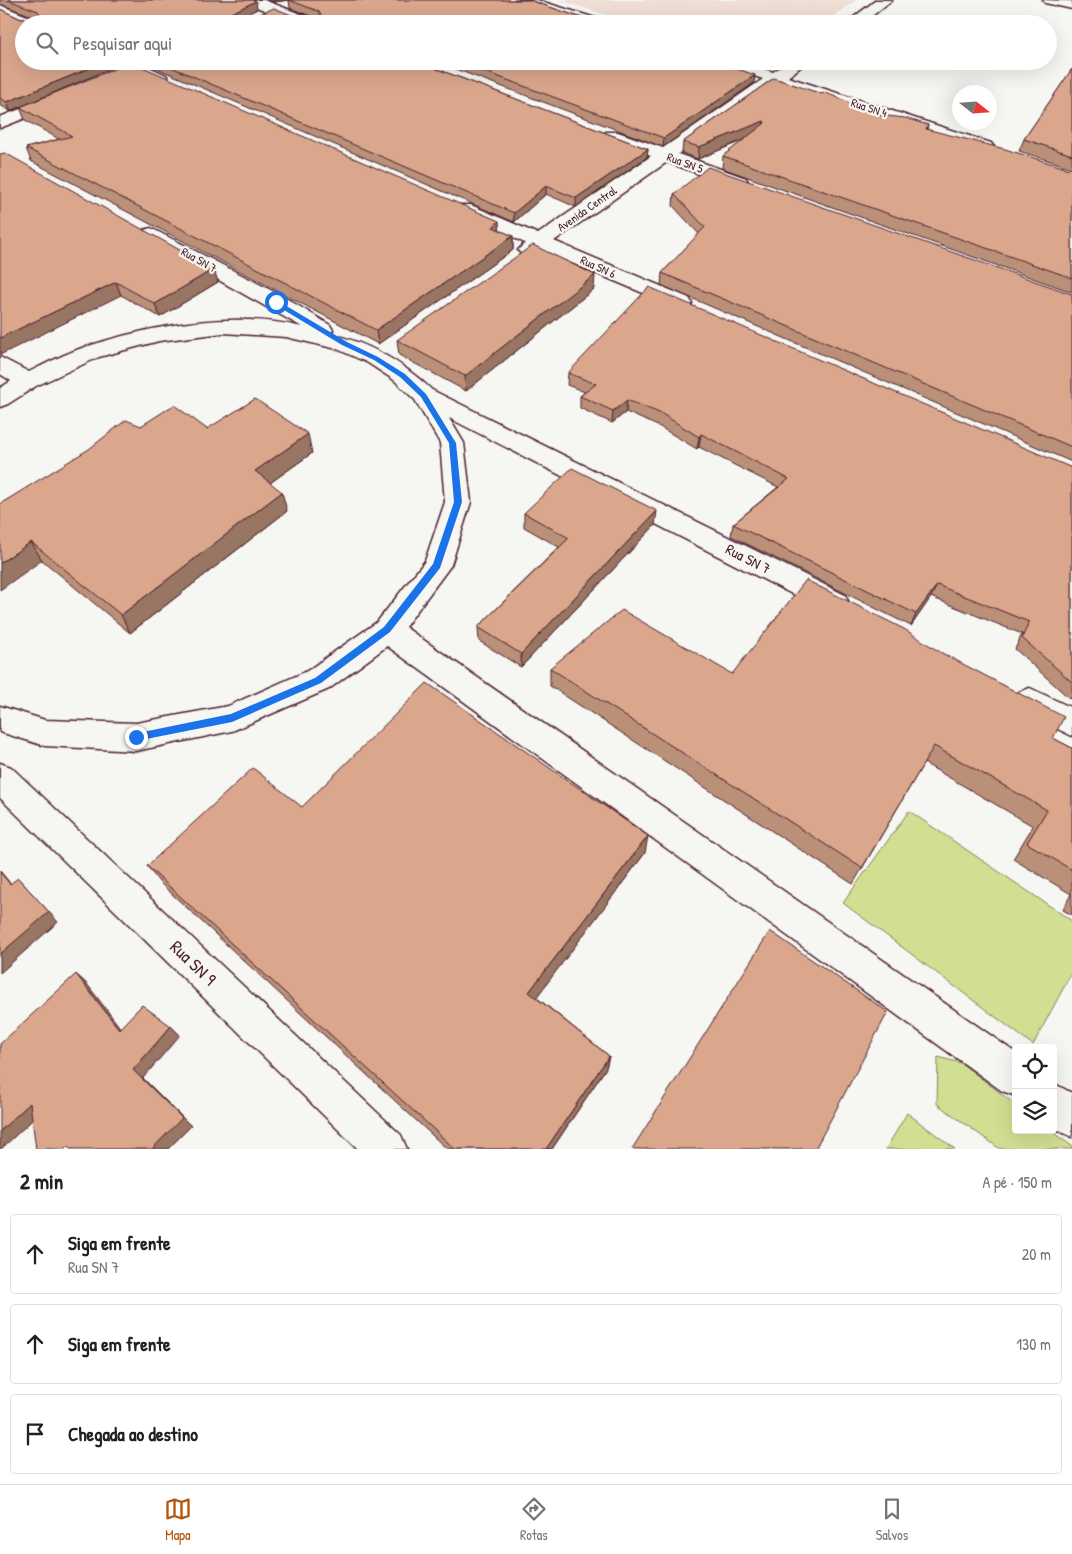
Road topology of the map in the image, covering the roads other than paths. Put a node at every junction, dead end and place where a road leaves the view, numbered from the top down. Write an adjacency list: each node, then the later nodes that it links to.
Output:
1 (251, 0): 8 (street)
2 (297, 0): 8 (street)
3 (522, 0): 12 (street)
4 (886, 0): 13 (street)
5 (1050, 0): 6 (street)
6 (1072, 6)
7 (0, 9): 9 (street)
8 (275, 9): 10 (street); 11 (street)
9 (15, 15)
10 (260, 15)
11 (291, 15)
12 (571, 15)
13 (865, 15)
14 (140, 70): 18 (street)
15 (752, 70): 17 (street, Rua SN 4)
16 (788, 70): 17 (street, Avenida Central)
17 (777, 78): 22 (street, Rua SN 4); 23 (street, Avenida Central)
18 (179, 86)
19 (72, 93): 20 (street)
20 (0, 123)
21 (598, 131): 23 (street, Rua SN 5)
22 (998, 151)
23 (663, 156): 24 (street, Rua SN 5); 27 (street, Avenida Central)
24 (756, 189)
25 (449, 202): 27 (street, Rua SN 6)
26 (138, 227): 30 (street, Rua SN 7)
27 (540, 242): 28 (street, Avenida Central); 29 (street, Rua SN 6)
28 (517, 258)
29 (702, 312)
30 (344, 344): 32 (street); 33 (street)
31 (0, 364): 32 (street)
32 (28, 381): 34 (street)
33 (424, 395): 35 (street, Rua SN 7); 36 (street)
34 (0, 399)
35 (859, 615)
36 (387, 630): 38 (street); 41 (street)
37 (1010, 691): 39 (street)
38 (0, 719)
39 (1072, 723)
40 (0, 777): 44 (street, Rua SN 9)
41 (1012, 1073)
42 (1057, 1106): 43 (street)
43 (1072, 1117)
44 (386, 1149)

